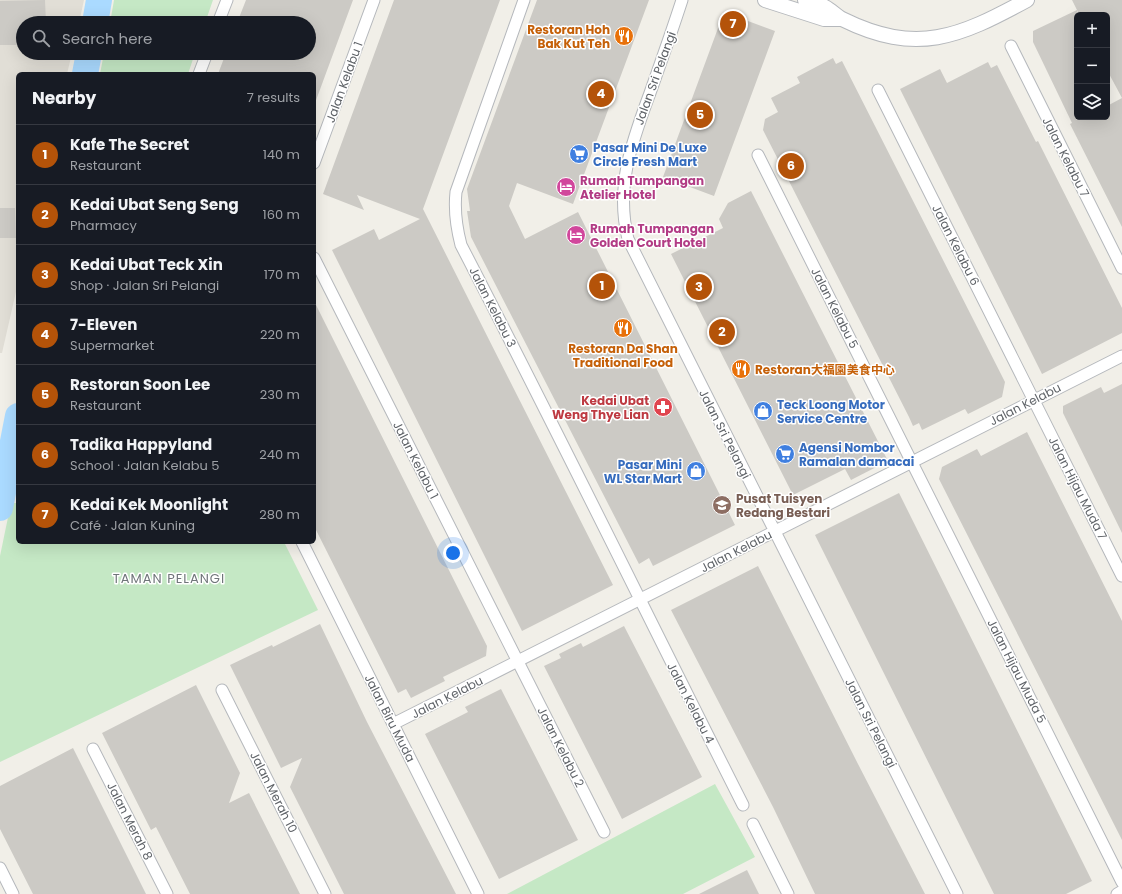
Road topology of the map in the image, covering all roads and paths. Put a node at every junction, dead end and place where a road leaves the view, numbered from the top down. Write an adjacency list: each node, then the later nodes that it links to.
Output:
1 (227, 0): 8 (street)
2 (374, 0): 15 (street, Jalan Kelabu 1)
3 (524, 0): 24 (street, Jalan Kelabu 3)
4 (682, 0): 21 (street, Jalan Sri Pelangi)
5 (765, 0): 9 (street)
6 (805, 0): 9 (street)
7 (1027, 0): 9 (street)
8 (221, 16)
9 (842, 19)
10 (1011, 46): 17 (street, Jalan Kelabu 7)
11 (204, 60): 12 (street)
12 (200, 72)
13 (878, 90): 19 (street, Jalan Kelabu 6)
14 (758, 155): 20 (street, Jalan Kelabu 5)
15 (316, 158)
16 (316, 262): 25 (street, Jalan Kelabu 1)
17 (1122, 268)
18 (1122, 356): 19 (street, Jalan Kelabu)
19 (1034, 400): 20 (street, Jalan Kelabu); 23 (street, Jalan Hijau Muda 7)
20 (911, 461): 21 (street, Jalan Kelabu); 33 (street, Jalan Hijau Muda 5)
21 (775, 532): 24 (street, Jalan Kelabu); 40 (street, Jalan Sri Pelangi)
22 (303, 544): 27 (street, Jalan Biru Muda)
23 (1122, 576)
24 (639, 600): 25 (street, Jalan Kelabu); 29 (street, Jalan Kelabu 4)
25 (517, 661): 27 (street, Jalan Kelabu); 31 (street, Jalan Kelabu 2)
26 (222, 690): 37 (street, Jalan Merah 10)
27 (393, 724): 38 (street, Jalan Biru Muda)
28 (93, 748): 36 (street, Jalan Merah 8)
29 (743, 805)
30 (753, 824): 39 (street)
31 (604, 832)
32 (0, 868): 35 (street)
33 (1122, 882)
34 (1122, 891): 41 (street)
35 (13, 894)
36 (167, 894)
37 (325, 894)
38 (478, 894)
39 (788, 894)
40 (957, 894)
41 (1117, 894)

